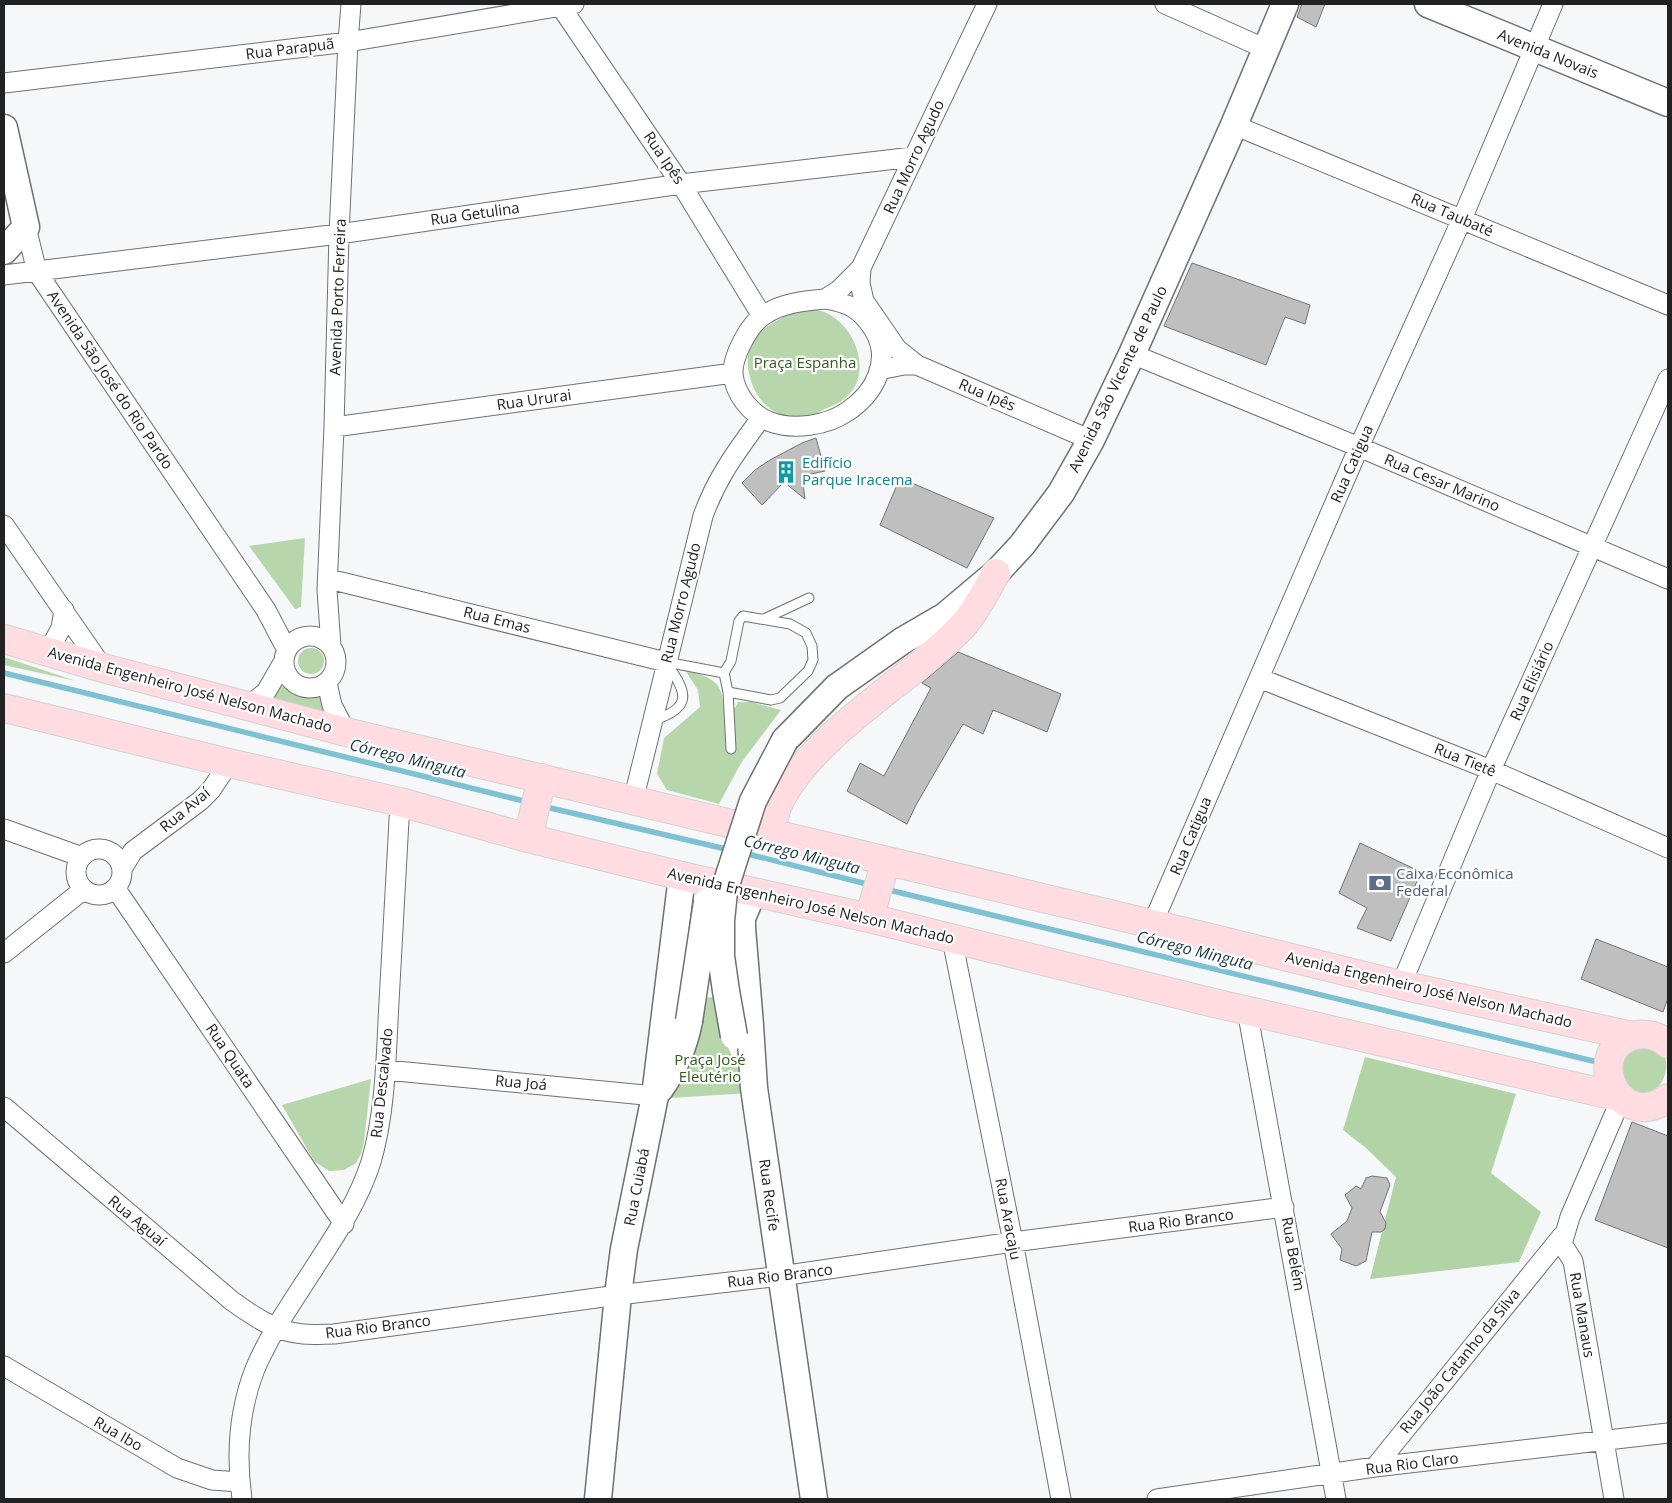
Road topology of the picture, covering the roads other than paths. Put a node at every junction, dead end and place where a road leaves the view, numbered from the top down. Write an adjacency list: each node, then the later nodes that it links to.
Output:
1 (351, 4): 8 (street, Avenida Porto Ferreira)
2 (565, 4): 8 (street, Rua Parapuã); 16 (street, Rua Ipês)
3 (987, 4): 15 (street, Rua Morro Agudo)
4 (1165, 4): 10 (street)
5 (1285, 4): 10 (main road, Avenida São Vicente de Paulo)
6 (1428, 4): 9 (main road, Avenida Novais)
7 (1553, 4): 9 (street, Rua Catigua)
8 (348, 42): 11 (street, Rua Parapuã); 19 (street, Avenida Porto Ferreira)
9 (1534, 48): 12 (main road, Avenida Novais); 18 (street, Rua Catigua)
10 (1266, 49): 13 (main road, Avenida São Vicente de Paulo)
11 (4, 83)
12 (1668, 103)
13 (1234, 125): 18 (street, Rua Taubaté); 27 (main road, Avenida São Vicente de Paulo)
14 (4, 128): 17 (main road, Avenida São José do Rio Pardo)
15 (913, 157): 16 (street, Rua Getulina); 21 (street, Rua Morro Agudo)
16 (682, 184): 19 (street, Rua Getulina); 26 (street, Rua Ipês)
17 (17, 207): 20 (main road); 22 (street, Avenida São José do Rio Pardo)
18 (1462, 219): 25 (street, Rua Taubaté); 35 (street, Rua Catigua)
19 (339, 234): 22 (street, Rua Getulina); 33 (street, Avenida Porto Ferreira)
20 (4, 251)
21 (861, 268): 24 (street, Rua Morro Agudo); 28 (street)
22 (37, 272): 23 (street, Rua Getulina); 45 (street, Avenida São José do Rio Pardo)
23 (4, 275)
24 (825, 298): 26 (street); 29 (street)
25 (1668, 306)
26 (762, 316): 30 (street)
27 (1132, 354): 34 (main road, Avenida São Vicente de Paulo); 35 (street, Rua Cesar Marino)
28 (917, 365): 29 (street, Rua Ipês); 34 (street, Rua Ipês)
29 (879, 370): 32 (street)
30 (733, 373): 32 (street); 33 (street, Rua Ururai)
31 (1668, 378): 37 (street, Rua Elisiário)
32 (760, 418): 48 (street, Rua Morro Agudo)
33 (334, 427): 40 (street, Avenida Porto Ferreira)
34 (1091, 440): 38 (main road, Avenida São Vicente de Paulo)
35 (1359, 448): 37 (street, Rua Cesar Marino); 51 (street, Rua Catigua)
36 (4, 525): 42 (street)
37 (1592, 548): 39 (street, Rua Cesar Marino); 60 (street, Rua Elisiário)
38 (996, 573): 57 (main road, Avenida São Vicente de Paulo); 65 (main road)
39 (1668, 579)
40 (328, 584): 45 (street, Avenida Porto Ferreira); 46 (street, Avenida Porto Ferreira); 48 (street, Rua Emas)
41 (809, 598): 43 (lane)
42 (64, 610): 47 (street); 49 (street)
43 (764, 619): 50 (lane); 53 (lane)
44 (4, 639): 47 (main road, Avenida Engenheiro José Nelson Machado)
45 (295, 646): 46 (street); 52 (street); 54 (street, Avenida Porto Ferreira)
46 (331, 646): 52 (street)
47 (48, 652): 49 (main road, Avenida Engenheiro José Nelson Machado)
48 (666, 662): 50 (lane); 61 (street, Rua Morro Agudo)
49 (103, 668): 54 (main road, Avenida Engenheiro José Nelson Machado)
50 (724, 673): 53 (lane)
51 (1258, 678): 60 (street, Rua Tietê); 76 (street, Rua Catigua)
52 (326, 683): 56 (street)
53 (728, 692): 58 (lane)
54 (247, 707): 56 (main road, Avenida Engenheiro José Nelson Machado)
55 (4, 708): 59 (main road, Avenida Engenheiro José Nelson Machado)
56 (346, 732): 63 (main road, Avenida Engenheiro José Nelson Machado)
57 (785, 740): 83 (main road, Avenida São Vicente de Paulo, bridge); 84 (main road, Avenida São Vicente de Paulo, bridge)
58 (731, 749)
59 (229, 763): 62 (main road, Avenida Engenheiro José Nelson Machado); 67 (street, Rua Avaí)
60 (1491, 770): 66 (street, Rua Tietê); 79 (street, Rua Elisiário)
61 (633, 801): 63 (main road, Avenida Engenheiro José Nelson Machado); 65 (main road, Avenida Engenheiro José Nelson Machado)
62 (400, 802): 63 (main road, Avenida Engenheiro José Nelson Machado); 82 (street, Rua Descalvado)
63 (535, 806): 71 (main road, Avenida Engenheiro José Nelson Machado)
64 (4, 829): 69 (street)
65 (770, 833): 73 (main road, Avenida Engenheiro José Nelson Machado)
66 (1668, 848)
67 (133, 851): 68 (street); 70 (street, Rua Avaí)
68 (111, 852): 69 (street); 70 (street)
69 (82, 857): 74 (street)
70 (122, 868): 72 (street)
71 (682, 876): 75 (main road, Avenida Engenheiro José Nelson Machado); 84 (main road, Rua Cuiabá)
72 (116, 888): 74 (street); 88 (street, Rua Quata)
73 (878, 889): 75 (main road, Avenida Engenheiro José Nelson Machado); 76 (main road, Avenida Engenheiro José Nelson Machado); 77 (main road, Avenida Engenheiro José Nelson Machado)
74 (83, 890): 78 (street)
75 (753, 892): 83 (main road, Rua Recife)
76 (1152, 925): 79 (main road, Avenida Engenheiro José Nelson Machado)
77 (952, 939): 80 (main road, Avenida Engenheiro José Nelson Machado); 89 (street, Rua Aracaju)
78 (4, 953)
79 (1400, 985): 81 (main road, Avenida Engenheiro José Nelson Machado)
80 (1247, 1010): 85 (main road, Avenida Engenheiro José Nelson Machado); 87 (street, Rua Belém)
81 (1659, 1037): 85 (main road)
82 (386, 1070): 84 (street, Rua Joá); 88 (street, Rua Descalvado)
83 (754, 1088): 93 (main road, Rua Recife)
84 (655, 1096): 94 (main road, Rua Cuiabá)
85 (1640, 1104): 90 (street)
86 (4, 1107): 95 (street, Rua Aguaí)
87 (1284, 1207): 89 (street, Rua Rio Branco); 100 (street, Rua Belém)
88 (344, 1224): 95 (street, Rua Descalvado)
89 (1013, 1242): 93 (street, Rua Rio Branco); 104 (street, Rua Aracaju)
90 (1562, 1244): 91 (street, Rua João Catanho da Silva); 92 (street, Rua Manaus)
91 (1546, 1255): 92 (street); 99 (street, Rua João Catanho da Silva)
92 (1573, 1260): 98 (street, Rua Manaus)
93 (781, 1276): 94 (street, Rua Rio Branco); 103 (main road, Rua Recife)
94 (618, 1296): 95 (street, Rua Rio Branco); 102 (main road, Rua Cuiabá)
95 (276, 1327): 101 (street, Rua Descalvado)
96 (4, 1366): 101 (street, Rua Ibo)
97 (1668, 1433): 98 (street, Rua Rio Claro)
98 (1604, 1441): 99 (street, Rua Rio Claro); 107 (street, Rua Manaus)
99 (1375, 1467): 100 (street, Rua Rio Claro)
100 (1332, 1474): 105 (street, Rua Rio Claro); 106 (street, Rua Belém)
101 (241, 1491)
102 (598, 1499)
103 (814, 1499)
104 (1061, 1499)
105 (1157, 1499)
106 (1336, 1499)
107 (1614, 1499)

